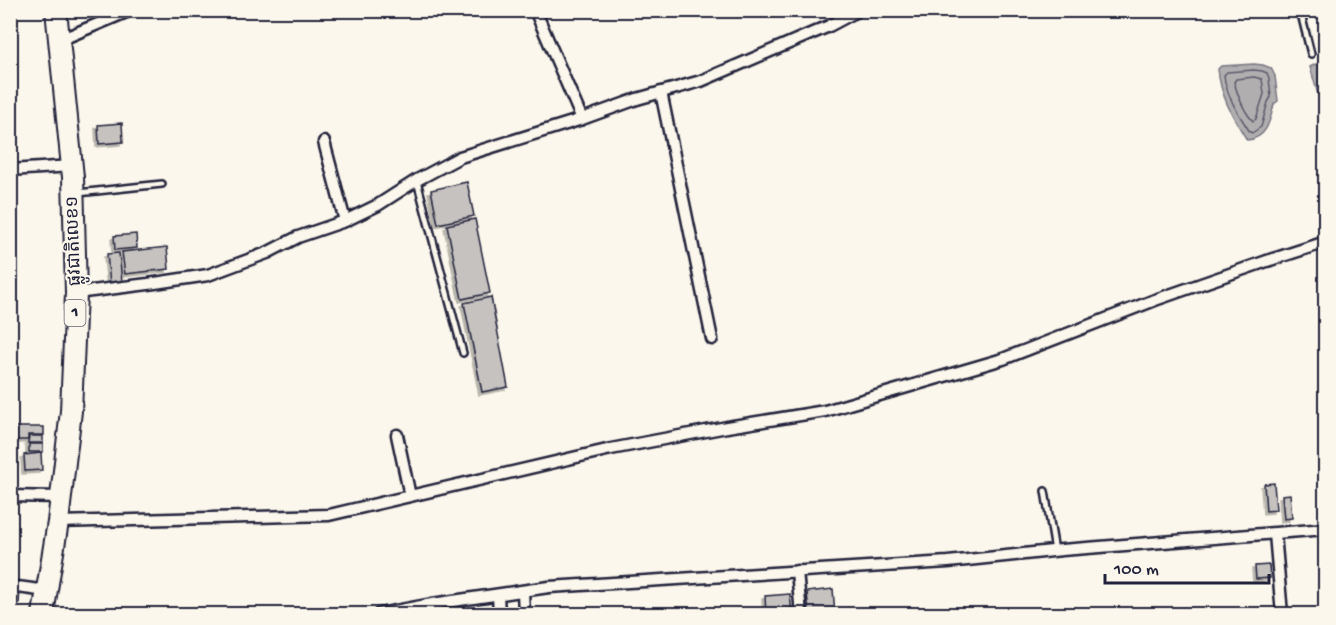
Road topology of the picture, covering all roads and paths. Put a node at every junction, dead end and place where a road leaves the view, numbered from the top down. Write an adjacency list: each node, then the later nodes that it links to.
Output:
1 (56, 10): 6 (highway, ផ្លូវជាតិលេខ១ / 1)
2 (132, 10): 6 (street)
3 (535, 10): 9 (street)
4 (859, 10): 8 (street)
5 (1300, 10): 7 (lane)
6 (60, 40): 11 (highway, ផ្លូវជាតិលេខ១ / 1)
7 (1311, 54)
8 (660, 92): 9 (street); 19 (street)
9 (582, 118): 13 (street)
10 (324, 142): 16 (street)
11 (72, 166): 12 (street); 15 (highway, ផ្លូវជាតិលេខ១ / 1)
12 (10, 170)
13 (417, 180): 16 (street); 20 (lane)
14 (162, 184): 15 (lane)
15 (73, 193): 18 (highway, ផ្លូវជាតិលេខ១ / 1)
16 (345, 221): 18 (street)
17 (1326, 242): 24 (street)
18 (76, 293): 25 (highway, ផ្លូវជាតិលេខ១ / 1)
19 (712, 339)
20 (463, 353)
21 (397, 435): 24 (street)
22 (1045, 491): 29 (lane)
23 (10, 496): 25 (street)
24 (410, 496): 26 (street)
25 (61, 497): 26 (highway, ផ្លូវជាតិលេខ១ / 1)
26 (58, 522): 32 (highway, ផ្លូវជាតិលេខ១ / 1)
27 (1326, 529): 28 (street)
28 (1275, 534): 29 (street); 42 (street)
29 (1055, 551): 30 (street)
30 (797, 571): 33 (street); 41 (street)
31 (10, 586): 32 (street)
32 (47, 591): 37 (highway, ផ្លូវជាតិលេខ១ / 1)
33 (523, 591): 34 (street); 40 (street)
34 (498, 595): 35 (street); 39 (street)
35 (439, 609): 36 (street)
36 (398, 613): 38 (street)
37 (43, 615)
38 (379, 615)
39 (499, 615)
40 (524, 615)
41 (801, 615)
42 (1282, 615)

